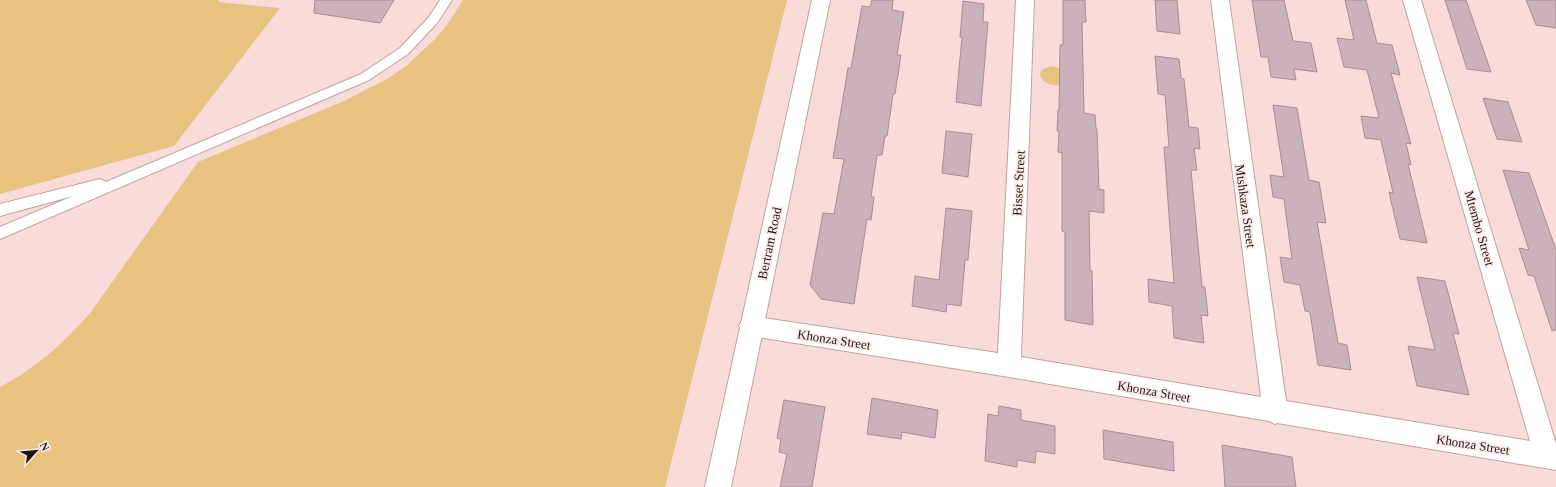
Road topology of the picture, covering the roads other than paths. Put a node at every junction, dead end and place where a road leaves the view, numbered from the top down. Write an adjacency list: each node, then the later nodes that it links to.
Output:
1 (446, 0): 6 (lane)
2 (821, 0): 9 (street, Bertram Road)
3 (1025, 0): 10 (street, Bisset Street)
4 (1220, 0): 11 (street, Mtshkaza Street)
5 (1412, 0): 12 (street, Mtembo Street)
6 (129, 178): 7 (lane); 8 (lane)
7 (0, 210)
8 (0, 233)
9 (751, 326): 10 (street, Khonza Street); 13 (street, Bertram Road)
10 (1009, 366): 11 (street, Khonza Street)
11 (1274, 412): 12 (street, Khonza Street)
12 (1552, 457)
13 (718, 487)

